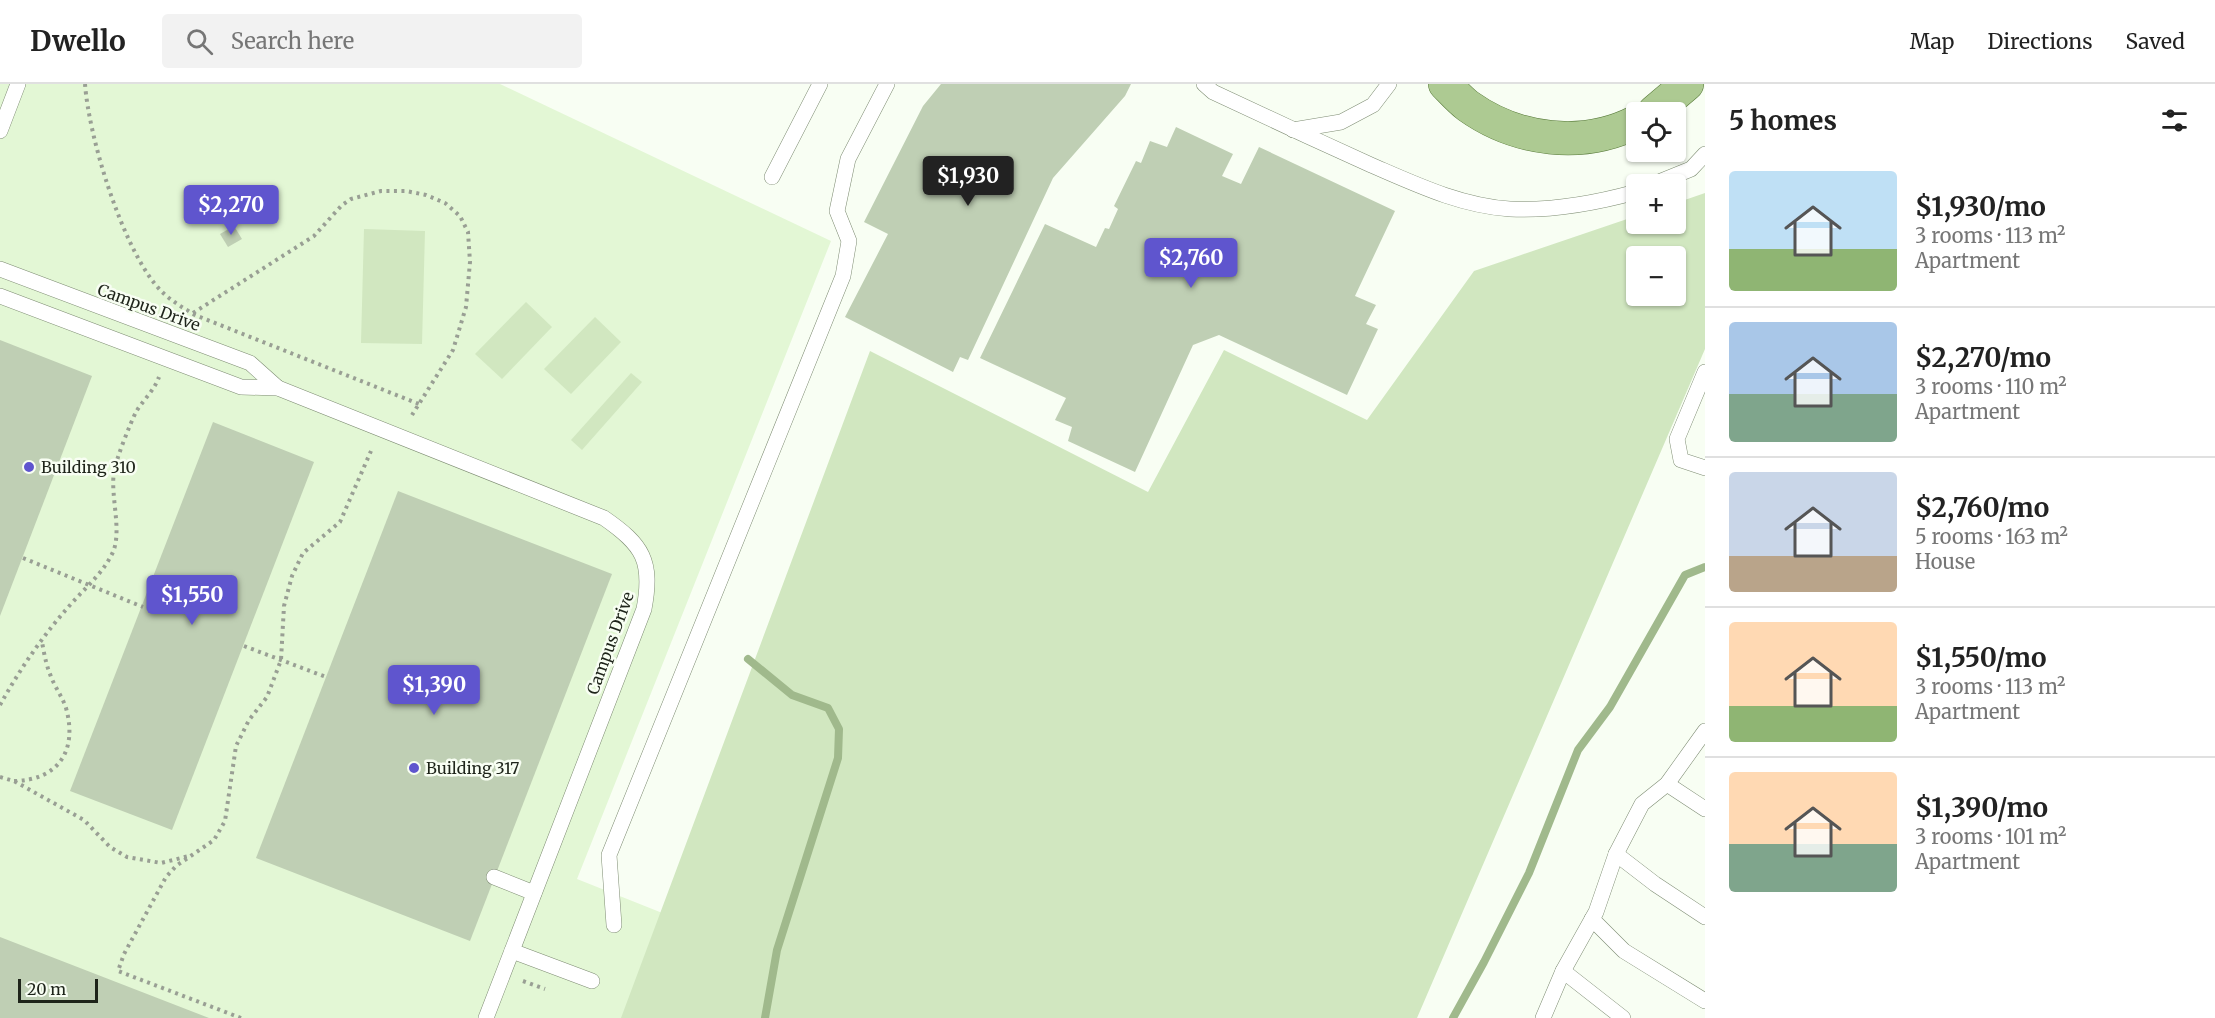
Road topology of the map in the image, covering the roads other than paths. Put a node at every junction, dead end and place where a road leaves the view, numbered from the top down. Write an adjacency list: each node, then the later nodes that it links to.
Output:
1 (18, 84): 11 (lane)
2 (820, 84): 14 (lane)
3 (887, 84): 29 (lane)
4 (1204, 84): 10 (lane)
5 (1389, 84): 10 (lane)
6 (1444, 84): 9 (main road)
7 (1687, 84): 8 (main road)
8 (1666, 102)
9 (1626, 125)
10 (1293, 130): 15 (lane)
11 (0, 131)
12 (1705, 154): 13 (lane)
13 (1679, 174)
14 (772, 177)
15 (1626, 194)
16 (0, 269): 19 (lane, Campus Drive)
17 (0, 296): 19 (lane, Campus Drive)
18 (1705, 372): 20 (lane)
19 (278, 388): 26 (lane, Campus Drive)
20 (1705, 468)
21 (1705, 730): 22 (lane)
22 (1667, 784): 23 (lane); 24 (lane)
23 (1705, 809)
24 (1616, 854): 27 (lane); 28 (lane)
25 (494, 878): 26 (lane)
26 (534, 893): 30 (lane, Campus Drive)
27 (1705, 917)
28 (1593, 919): 31 (lane); 33 (lane)
29 (614, 926)
30 (512, 951): 32 (lane); 34 (lane, Campus Drive)
31 (1563, 971): 35 (lane); 36 (lane)
32 (592, 981)
33 (1705, 1002)
34 (486, 1018)
35 (1543, 1018)
36 (1623, 1018)

